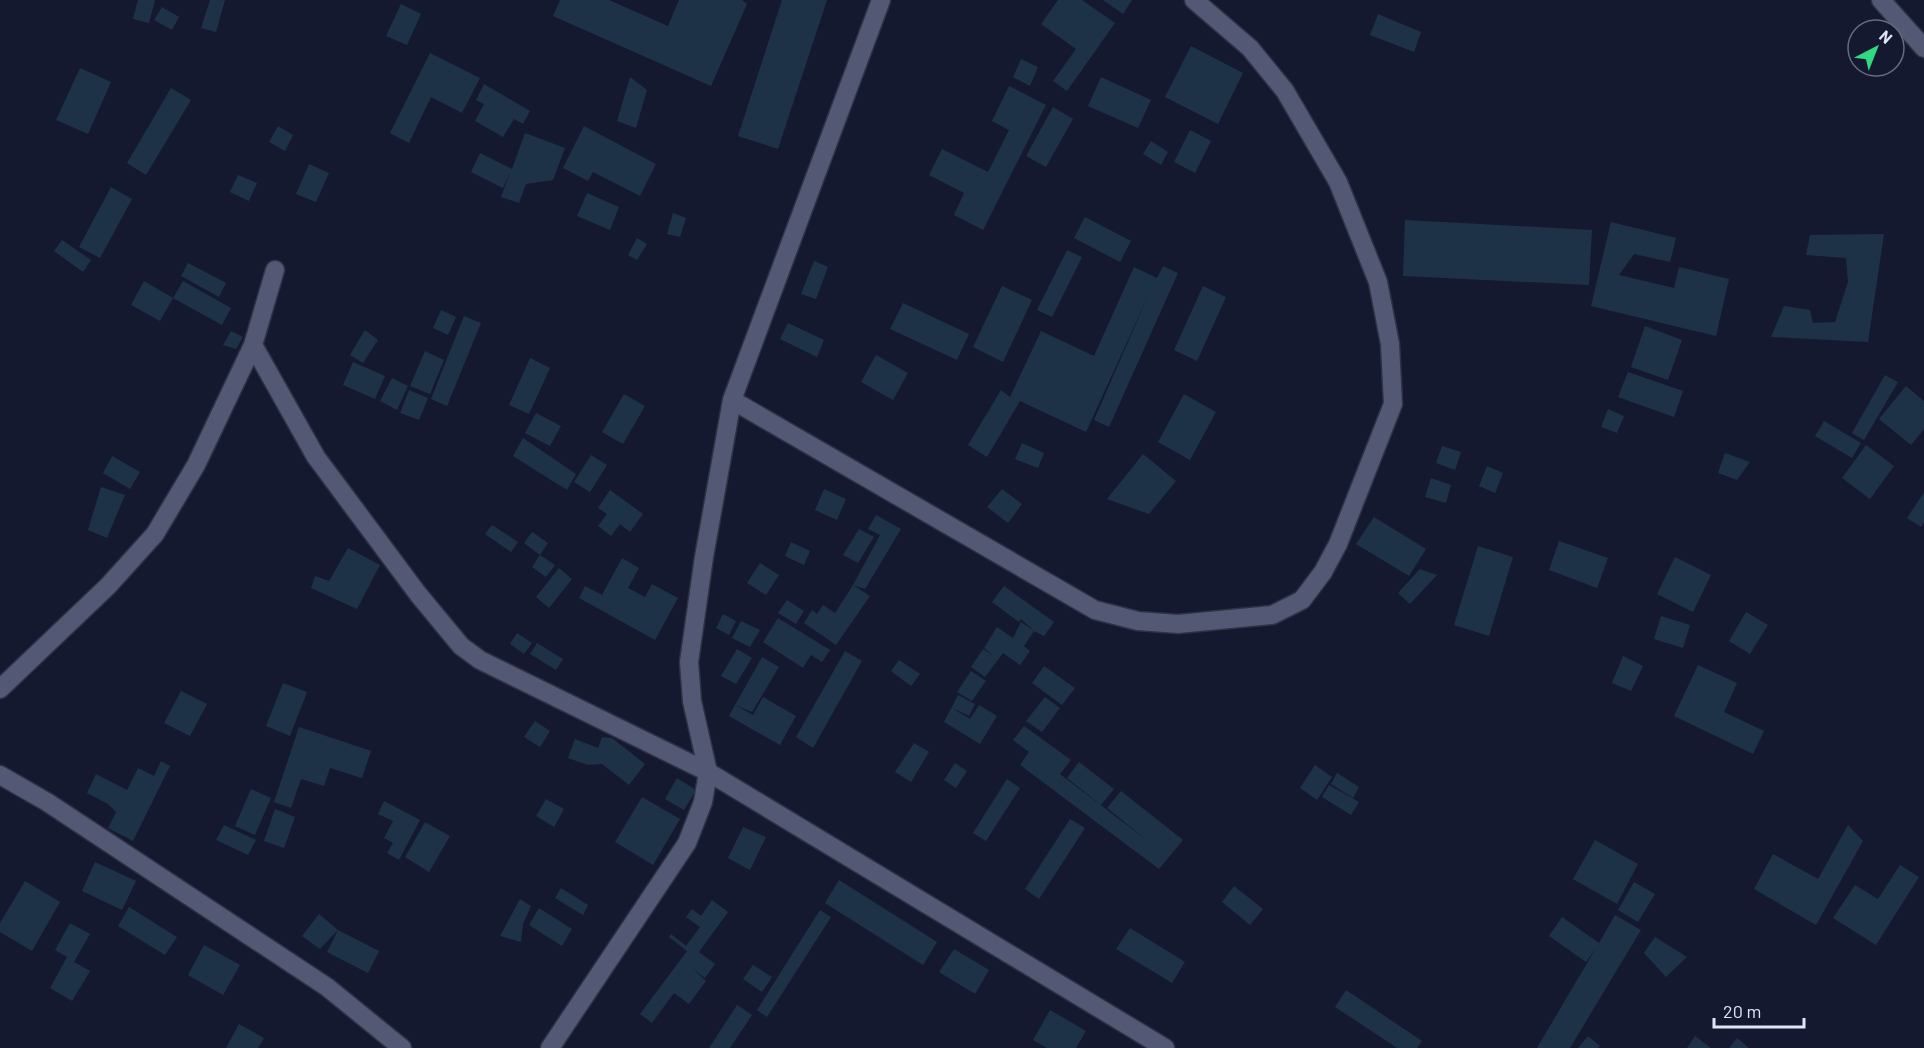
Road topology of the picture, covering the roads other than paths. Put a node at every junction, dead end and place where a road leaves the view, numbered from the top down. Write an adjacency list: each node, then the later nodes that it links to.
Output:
1 (881, 0): 7 (street)
2 (1194, 0): 7 (street)
3 (1881, 0): 4 (street)
4 (1924, 48)
5 (274, 270): 6 (street)
6 (253, 345): 8 (street); 9 (street)
7 (732, 400): 9 (street)
8 (0, 689)
9 (708, 772): 12 (street); 13 (street)
10 (0, 775): 11 (street)
11 (402, 1048)
12 (550, 1048)
13 (1165, 1048)

